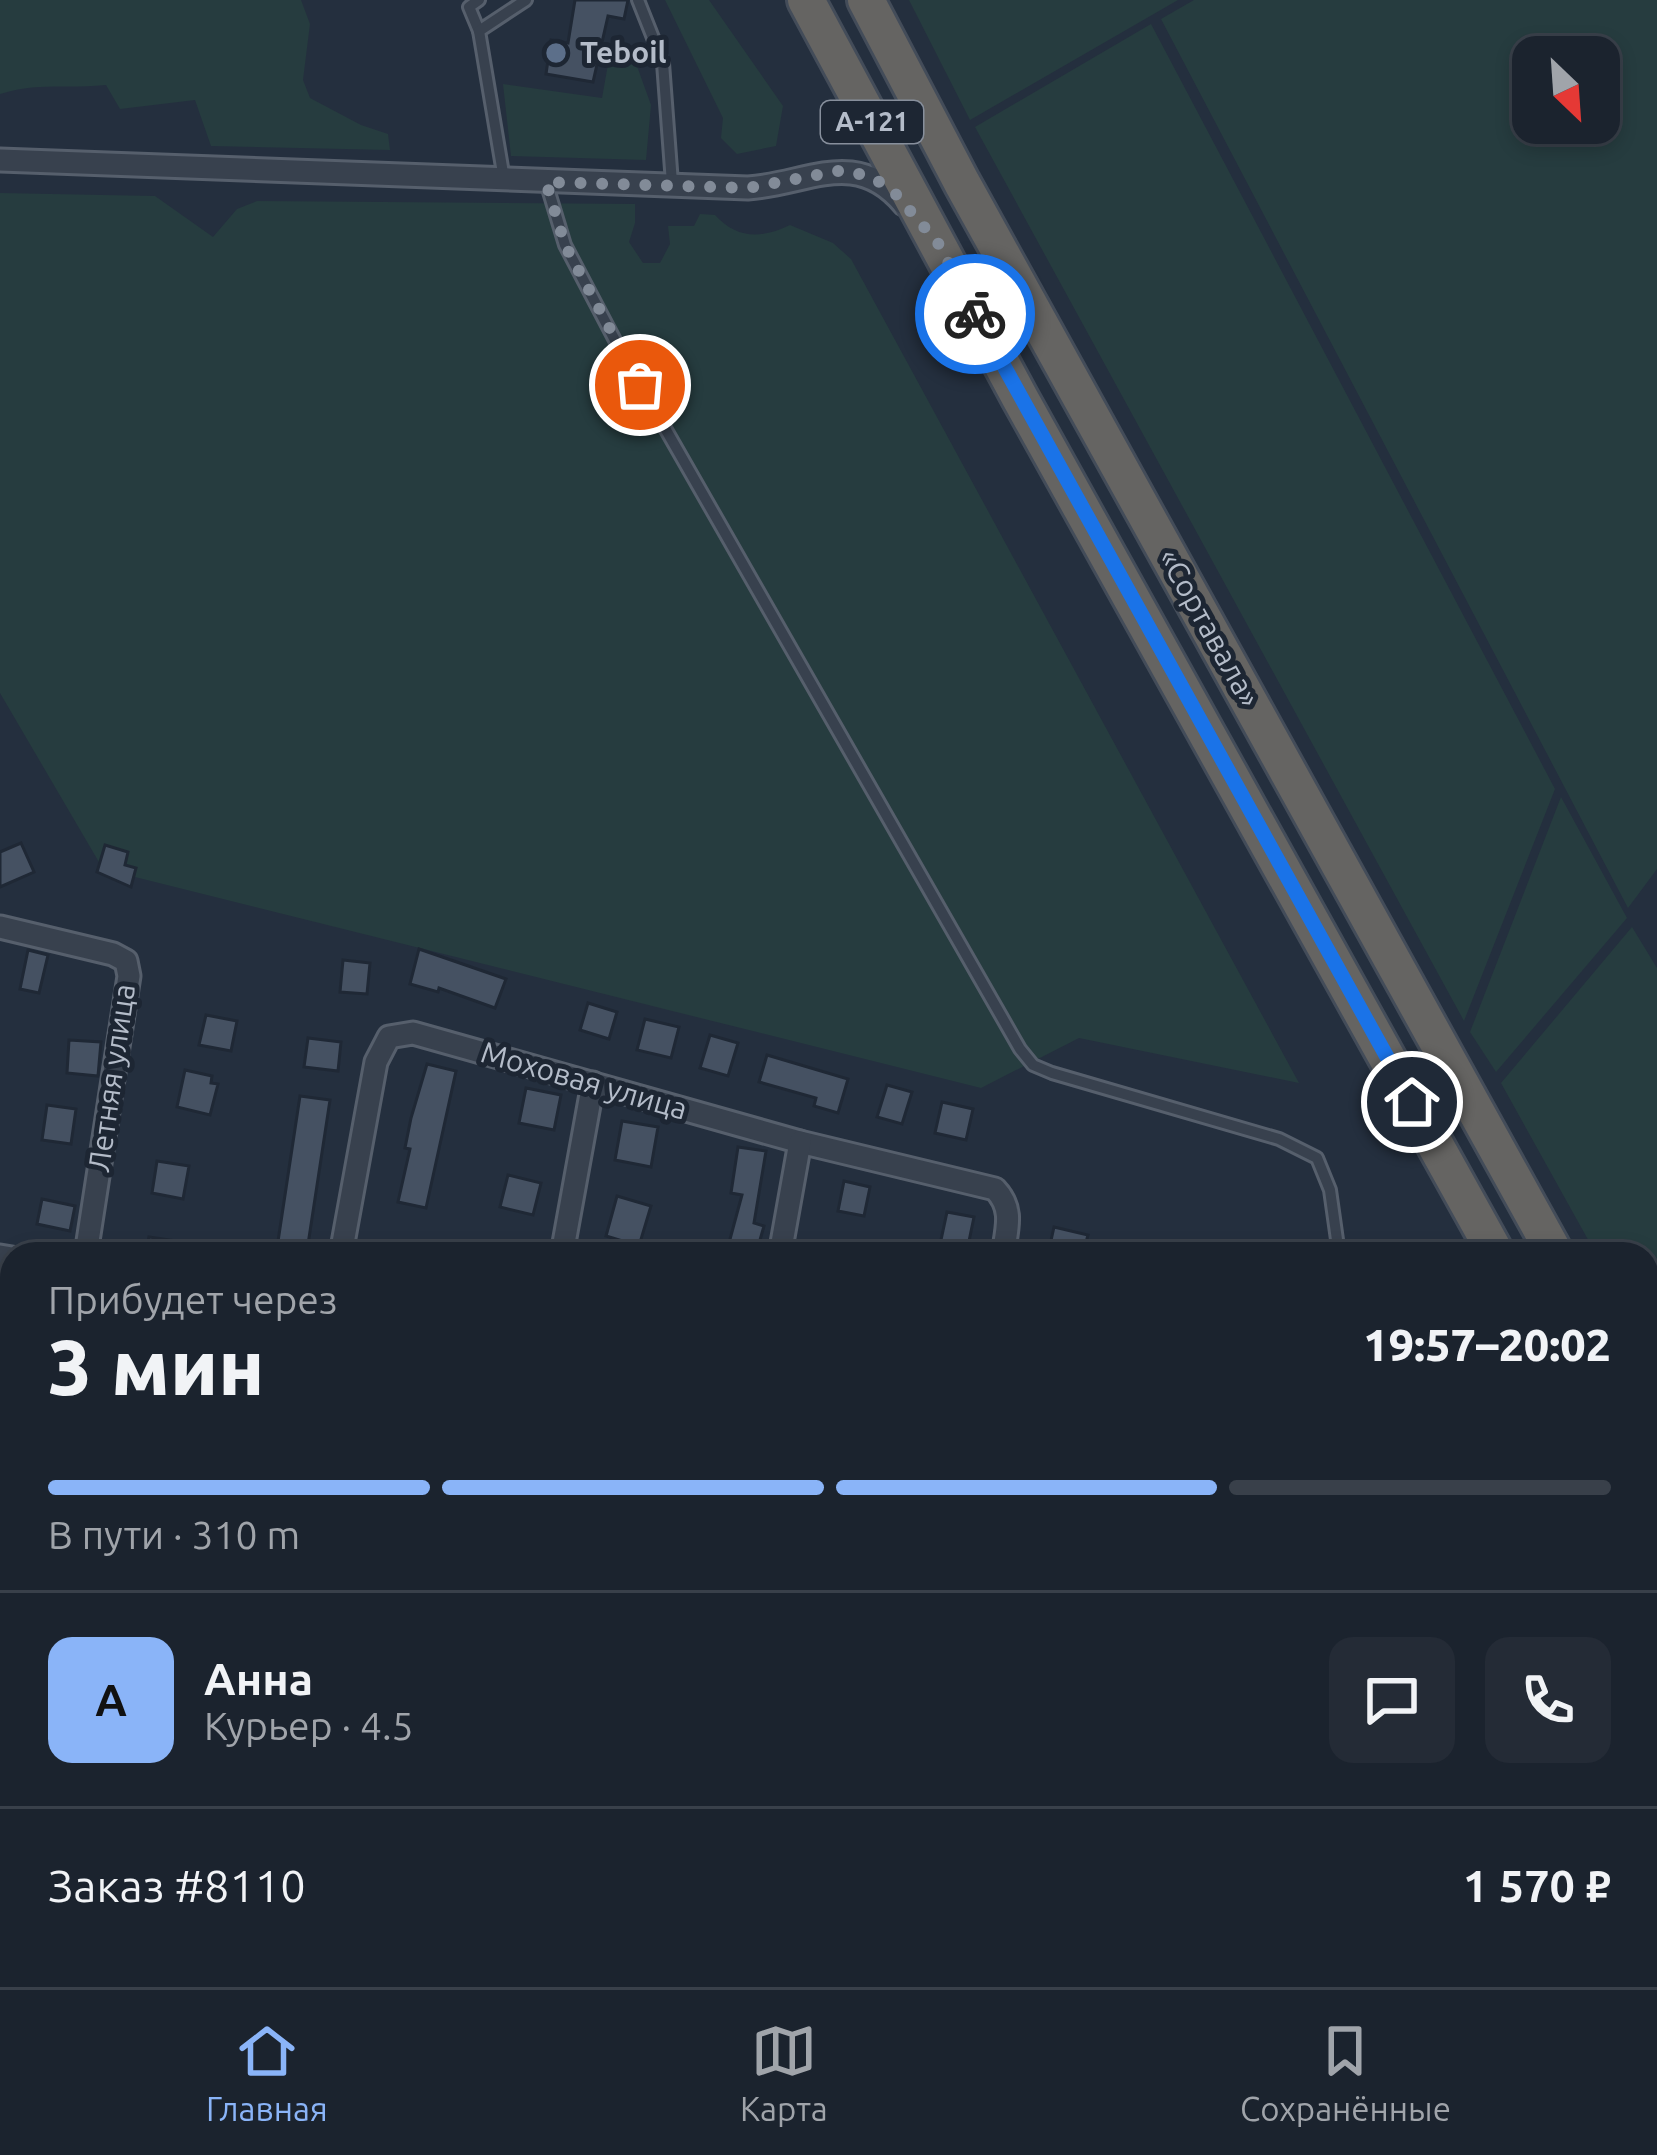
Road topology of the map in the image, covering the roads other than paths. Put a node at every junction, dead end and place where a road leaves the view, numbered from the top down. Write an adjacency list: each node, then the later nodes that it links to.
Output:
1 (479, 0): 6 (lane)
2 (526, 0): 6 (lane)
3 (638, 0): 10 (lane)
4 (806, 0): 11 (highway, «Сортавала» / А-121)
5 (866, 0): 22 (highway, «Сортавала» / А-121)
6 (479, 31): 8 (lane)
7 (0, 160): 8 (street)
8 (504, 181): 9 (street)
9 (546, 182): 10 (street); 20 (lane)
10 (672, 183): 11 (street)
11 (938, 243): 21 (highway, «Сортавала» / А-121)
12 (0, 927): 15 (street, Летняя улица)
13 (593, 1083): 14 (street, Моховая улица); 16 (street, Моховая улица); 17 (street)
14 (800, 1142): 18 (street); 19 (street, Моховая улица)
15 (88, 1242)
16 (343, 1242)
17 (564, 1242)
18 (782, 1242)
19 (1005, 1242)
20 (1337, 1242)
21 (1489, 1242)
22 (1548, 1242)

